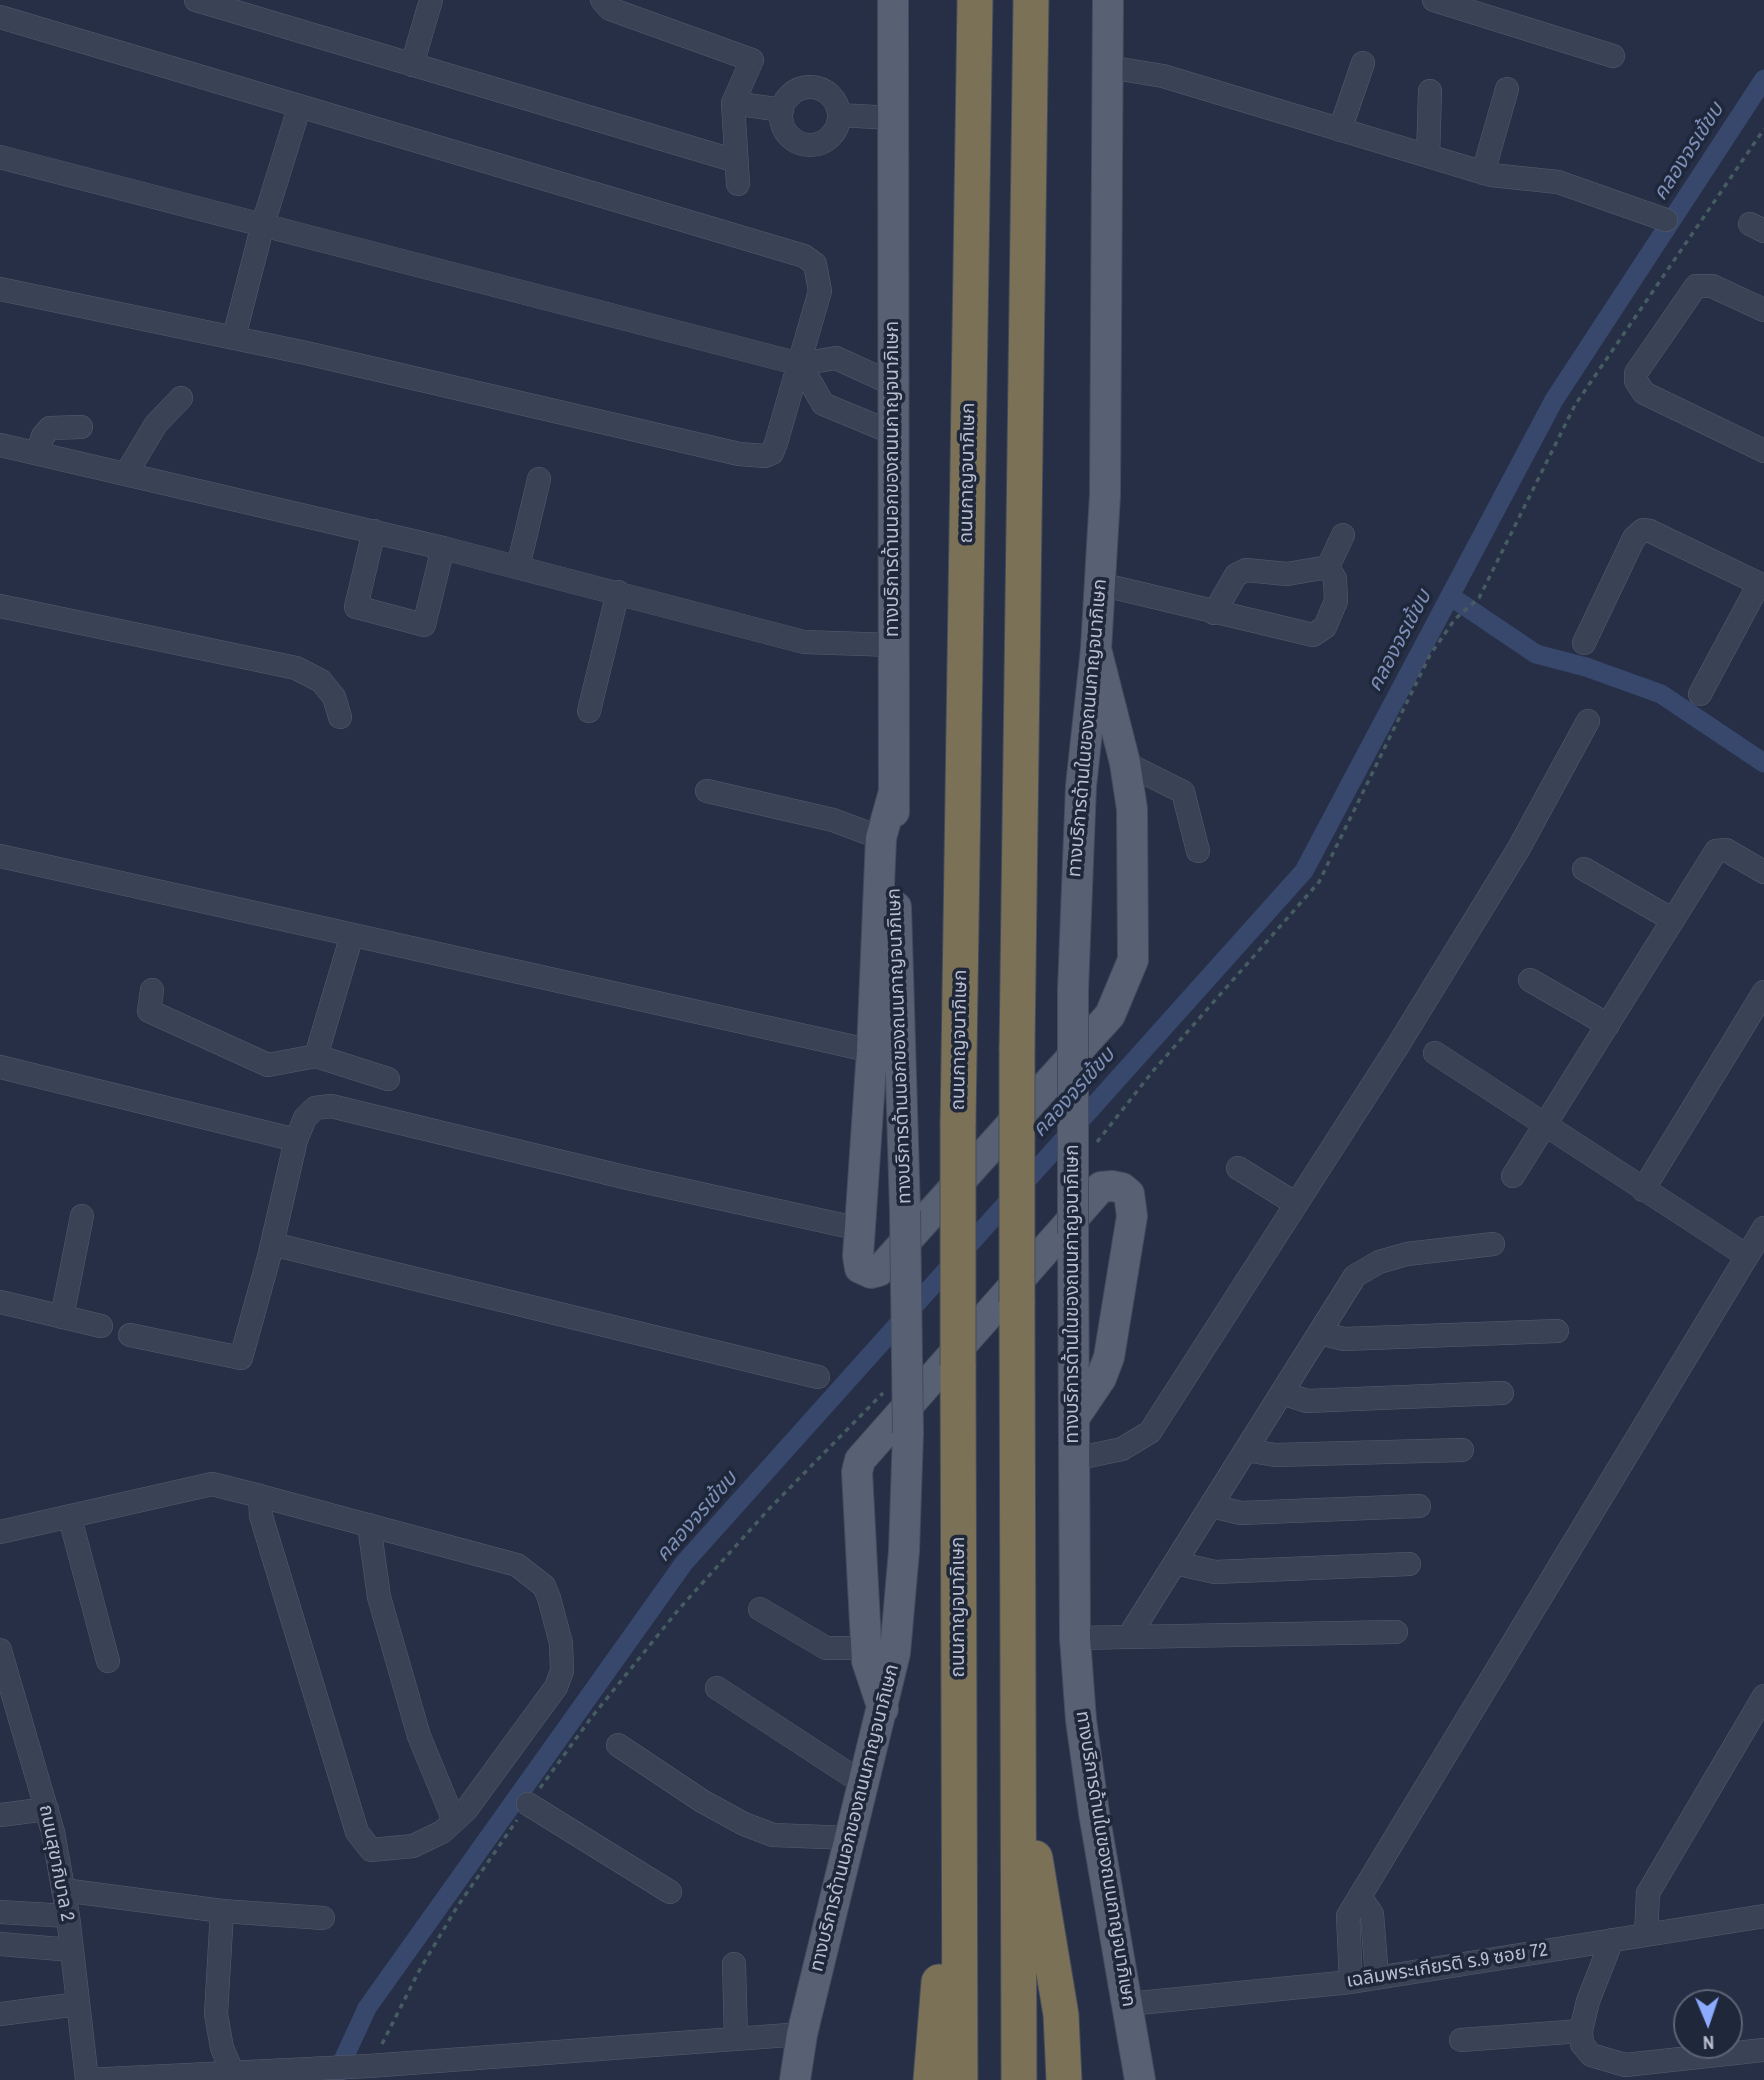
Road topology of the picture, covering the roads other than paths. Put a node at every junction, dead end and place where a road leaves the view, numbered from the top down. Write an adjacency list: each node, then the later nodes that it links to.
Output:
1 (196, 0): 12 (street)
2 (432, 0): 12 (street)
3 (602, 0): 16 (street)
4 (893, 0): 20 (main road, ทางบริการด้านนอกของถนนกาญจนาภิเษก)
5 (975, 0): 126 (highway, ถนนกาญจนาภิเษก, bridge)
6 (1031, 0): 120 (highway, bridge)
7 (1108, 0): 13 (main road, ทางบริการด้านในของถนนกาญจนาภิเษก)
8 (1434, 0): 10 (street)
9 (0, 17): 17 (street)
10 (1613, 57)
11 (1363, 63): 21 (street)
12 (412, 65): 16 (street)
13 (1108, 67): 21 (street); 45 (main road, ทางบริการด้านในของถนนกาญจนาภิเษก)
14 (1507, 89): 24 (street)
15 (1430, 90): 22 (street)
16 (733, 103): 18 (street)
17 (299, 108): 26 (street); 30 (street)
18 (782, 110): 19 (street); 19 (street)
19 (839, 115): 20 (street)
20 (893, 118): 31 (main road, ทางบริการด้านนอกของถนนกาญจนาภิเษก)
21 (1340, 130): 22 (street)
22 (1428, 156): 24 (street)
23 (0, 157): 26 (street)
24 (1483, 173): 25 (street)
25 (1666, 220)
26 (263, 224): 29 (street); 30 (street)
27 (0, 289): 29 (street)
28 (1764, 310): 36 (street)
29 (234, 337): 30 (street)
30 (800, 364): 31 (street); 34 (street)
31 (893, 384): 34 (main road, ทางบริการด้านนอกของถนนกาญจนาภิเษก)
32 (181, 398): 38 (street)
33 (81, 428): 37 (street)
34 (893, 433): 51 (main road, ทางบริการด้านนอกของถนนกาญจนาภิเษก)
35 (0, 445): 37 (street)
36 (1764, 451)
37 (37, 453): 38 (street)
38 (126, 474): 40 (street)
39 (539, 479): 43 (street)
40 (374, 531): 42 (street); 42 (street)
41 (1343, 535): 44 (street)
42 (443, 548): 43 (street)
43 (518, 567): 47 (street)
44 (1328, 567): 49 (street); 49 (street)
45 (1100, 584): 49 (street); 52 (main road, ทางบริการด้านในของถนนกาญจนาภิเษก)
46 (1762, 585): 50 (street); 53 (street)
47 (618, 592): 51 (street); 54 (street)
48 (0, 606): 55 (street)
49 (1214, 612)
50 (1584, 643)
51 (893, 645): 59 (main road, ทางบริการด้านนอกของถนนกาญจนาภิเษก)
52 (1096, 649): 57 (main road); 97 (main road, ทางบริการด้านในของถนนกาญจนาภิเษก, bridge)
53 (1700, 694)
54 (589, 711)
55 (340, 717)
56 (1588, 721): 81 (street)
57 (1125, 763): 61 (street); 84 (main road)
58 (708, 791): 60 (street)
59 (893, 795): 60 (main road); 118 (main road, ทางบริการด้านนอกของถนนกาญจนาภิเษก, bridge)
60 (881, 838): 71 (main road)
61 (1198, 851)
62 (0, 856): 66 (street)
63 (1584, 869): 65 (street)
64 (1764, 872): 65 (street)
65 (1673, 920): 70 (street)
66 (352, 935): 71 (street); 73 (street)
67 (1530, 979): 70 (street)
68 (152, 990): 73 (street)
69 (1764, 992): 80 (street)
70 (1608, 1025): 76 (street)
71 (872, 1052): 84 (main road)
72 (1435, 1054): 76 (street)
73 (316, 1056): 75 (street)
74 (0, 1067): 77 (street)
75 (388, 1079)
76 (1546, 1127): 79 (street); 80 (street)
77 (296, 1140): 84 (street); 85 (street)
78 (1238, 1168): 81 (street)
79 (1513, 1176)
80 (1643, 1190): 87 (street)
81 (1296, 1204): 100 (street)
82 (82, 1216): 89 (street)
83 (1764, 1228): 87 (street)
84 (860, 1230)
85 (272, 1244): 93 (street); 94 (street)
86 (1493, 1244): 92 (street)
87 (1746, 1256): 130 (street)
88 (0, 1302): 89 (street)
89 (62, 1317): 90 (street)
90 (101, 1326)
91 (1557, 1331): 92 (street)
92 (1319, 1333): 95 (street)
93 (130, 1335)
94 (818, 1377)
95 (1282, 1393): 96 (street); 98 (street)
96 (1503, 1393)
97 (1074, 1418): 100 (main road, ทางบริการด้านในของถนนกาญจนาภิเษก); 113 (main road)
98 (1246, 1450): 99 (street); 102 (street)
99 (1462, 1450)
100 (1074, 1459): 112 (main road, ทางบริการด้านในของถนนกาญจนาภิเษก)
101 (260, 1496): 104 (street); 105 (street); 125 (street)
102 (1211, 1506): 103 (street); 107 (street)
103 (1419, 1507)
104 (70, 1518): 106 (street); 115 (street)
105 (369, 1525): 125 (street); 125 (street)
106 (0, 1532)
107 (1175, 1563): 108 (street); 111 (street)
108 (1409, 1564)
109 (760, 1609): 113 (street)
110 (1396, 1632): 111 (street)
111 (1129, 1636): 112 (street)
112 (1075, 1637): 144 (main road, ทางบริการด้านในของถนนกาญจนาภิเษก)
113 (866, 1648): 118 (main road)
114 (0, 1650): 123 (street, ถนนสุขาภิบาล 2)
115 (108, 1661)
116 (717, 1688): 121 (street)
117 (1764, 1696): 136 (street)
118 (883, 1709): 121 (main road, ทางบริการด้านนอกของถนนกาญจนาภิเษก)
119 (618, 1745): 127 (street)
120 (1017, 1748): 146 (highway); 157 (highway)
121 (864, 1784): 127 (main road, ทางบริการด้านนอกของถนนกาญจนาภิเษก)
122 (528, 1804): 129 (street)
123 (47, 1809): 124 (street); 128 (street, ถนนสุขาภิบาล 2)
124 (0, 1815)
125 (454, 1821)
126 (959, 1823): 155 (highway); 156 (highway, ถนนกาญจนาภิเษก)
127 (851, 1838): 148 (main road, ทางบริการด้านนอกของถนนกาญจนาภิเษก)
128 (63, 1889): 131 (street); 133 (street, ถนนสุขาภิบาล 2)
129 (670, 1892)
130 (1361, 1898): 141 (street); 142 (street)
131 (222, 1911): 135 (street); 152 (street)
132 (0, 1912): 133 (street)
133 (68, 1916): 139 (street, ถนนสุขาภิบาล 2)
134 (1764, 1916): 136 (street, เฉลิมพระเกียรติ ร.9 ซอย 72)
135 (323, 1918)
136 (1646, 1935): 137 (street, เฉลิมพระเกียรติ ร.9 ซอย 72)
137 (1612, 1940): 141 (street, เฉลิมพระเกียรติ ร.9 ซอย 72); 147 (street)
138 (0, 1944): 139 (street)
139 (72, 1950): 143 (street, ถนนสุขาภิบาล 2)
140 (734, 1964): 149 (street)
141 (1377, 1978): 142 (street, เฉลิมพระเกียรติ ร.9 ซอย 72)
142 (1351, 1982): 144 (street, เฉลิมพระเกียรติ ร.9 ซอย 72)
143 (78, 2004): 145 (street); 153 (street, ถนนสุขาภิบาล 2)
144 (1128, 2004): 160 (main road, ทางบริการด้านในของถนนกาญจนาภิเษก)
145 (0, 2014)
146 (1061, 2015): 158 (highway); 159 (highway)
147 (1581, 2031): 150 (street); 151 (street)
148 (802, 2034): 149 (street); 154 (main road, ทางบริการด้านนอกของถนนกาญจนาภิเษก)
149 (736, 2039): 152 (street)
150 (1461, 2040)
151 (1764, 2050)
152 (233, 2074): 153 (street)
153 (87, 2080)
154 (795, 2080)
155 (931, 2080)
156 (960, 2080)
157 (1020, 2080)
158 (1064, 2080)
159 (1081, 2080)
160 (1140, 2080)

